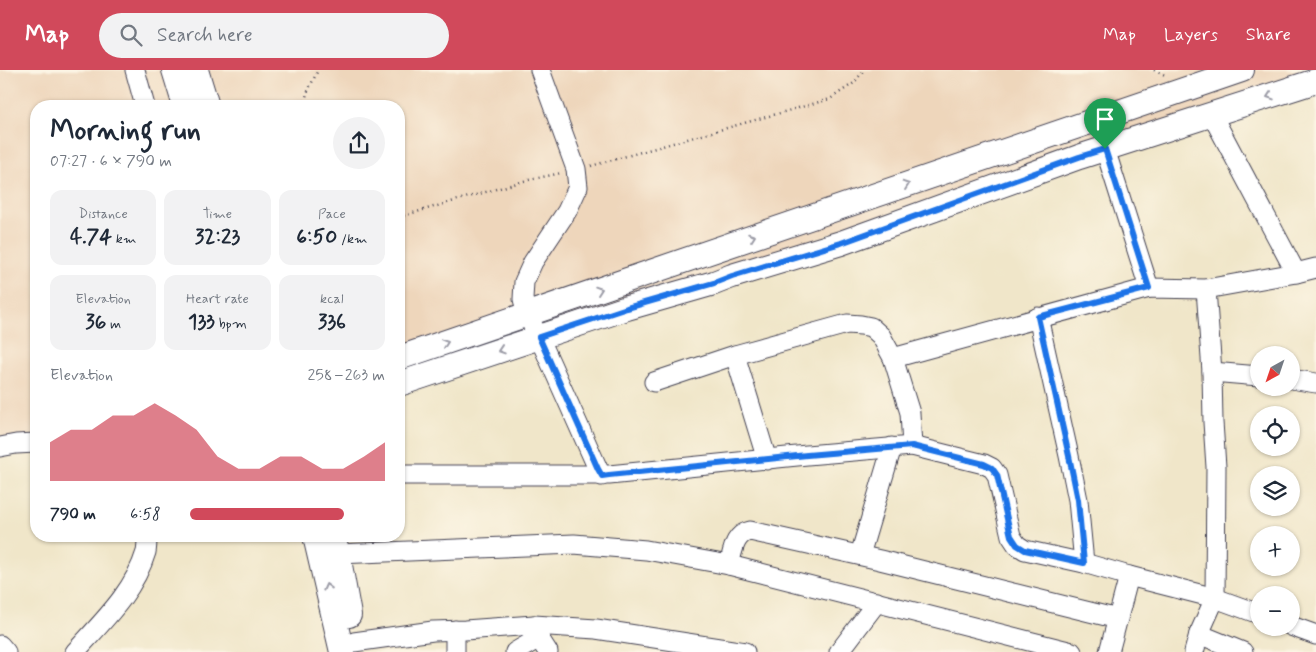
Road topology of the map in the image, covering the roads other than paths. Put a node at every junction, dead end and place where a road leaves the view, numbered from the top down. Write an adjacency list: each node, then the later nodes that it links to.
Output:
1 (135, 70): 7 (street)
2 (174, 70): 8 (main road)
3 (196, 70): 9 (main road)
4 (540, 70): 16 (street)
5 (1242, 70): 16 (main road, one-way to 5)
6 (1316, 81): 10 (main road, one-way to 10)
7 (143, 100)
8 (183, 100)
9 (205, 100)
10 (1212, 115): 11 (main road); 13 (street)
11 (1105, 149): 14 (street); 18 (main road)
12 (1316, 268): 13 (street)
13 (1296, 273): 15 (street)
14 (1149, 288): 15 (street); 17 (street)
15 (1206, 289): 22 (street)
16 (527, 314): 18 (street); 20 (main road, one-way to 16)
17 (1038, 317): 21 (street); 39 (street)
18 (539, 337): 25 (main road, one-way to 25); 34 (street)
19 (735, 355): 21 (street); 26 (street); 32 (street)
20 (405, 356)
21 (893, 358): 29 (street)
22 (1212, 372): 23 (street); 42 (street)
23 (1250, 375)
24 (1300, 381): 27 (street)
25 (405, 382)
26 (654, 382)
27 (1316, 383)
28 (30, 443): 30 (street)
29 (912, 446): 31 (street); 39 (street)
30 (0, 447)
31 (892, 447): 32 (street); 38 (street)
32 (767, 460): 34 (street)
33 (405, 475): 34 (street)
34 (602, 476)
35 (147, 542): 55 (street)
36 (317, 542): 53 (main road, one-way to 36)
37 (335, 545): 40 (street); 53 (main road)
38 (860, 555): 40 (street); 45 (street)
39 (1084, 563): 41 (street)
40 (729, 565): 43 (street)
41 (1129, 576): 42 (street); 45 (street)
42 (1215, 598): 44 (street); 50 (street)
43 (877, 602): 59 (street); 60 (street)
44 (1250, 611)
45 (1118, 619): 61 (street)
46 (1300, 629): 48 (street)
47 (455, 630): 49 (street); 53 (street); 56 (street)
48 (1316, 635)
49 (541, 638): 51 (street); 57 (street)
50 (1197, 643): 62 (street)
51 (646, 644): 58 (street)
52 (0, 645): 54 (street)
53 (350, 649)
54 (6, 652)
55 (75, 652)
56 (455, 652)
57 (515, 652)
58 (745, 652)
59 (839, 652)
60 (1072, 652)
61 (1109, 652)
62 (1244, 652)

